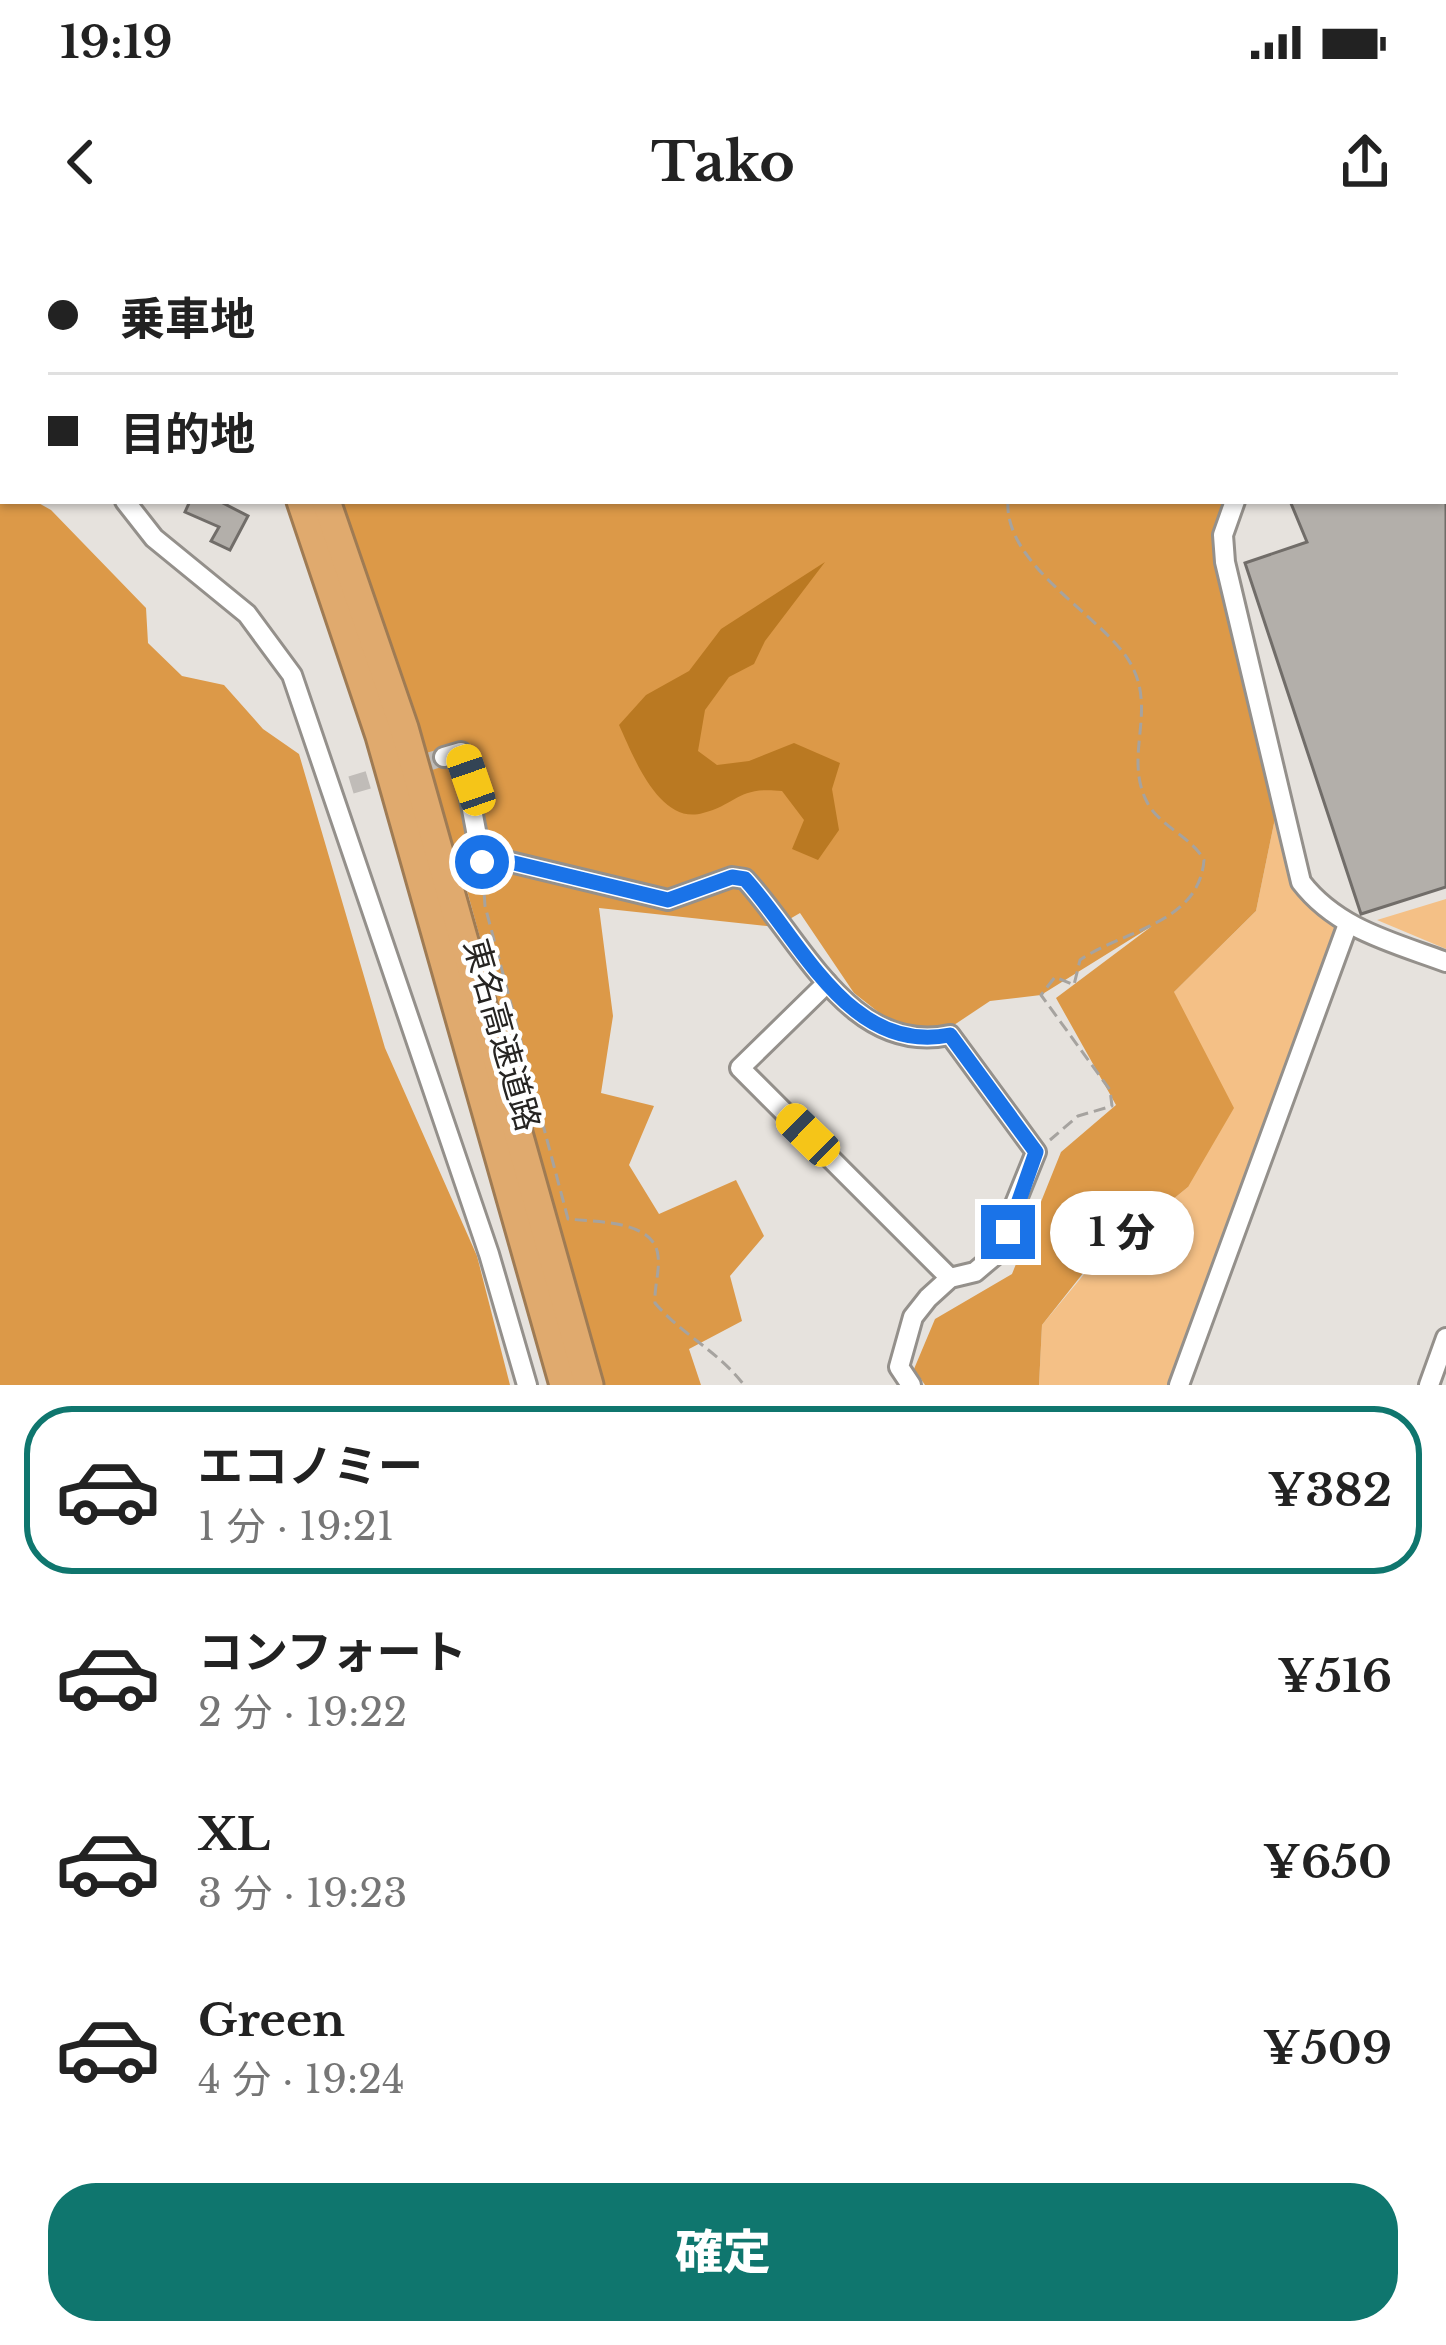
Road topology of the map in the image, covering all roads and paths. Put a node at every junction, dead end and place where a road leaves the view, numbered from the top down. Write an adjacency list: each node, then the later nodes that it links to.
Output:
1 (127, 504): 14 (street)
2 (302, 504): 15 (highway, 東名高速道路)
3 (327, 504): 16 (highway, 東名高速道路)
4 (1009, 504): 11 (path)
5 (1234, 504): 8 (street)
6 (444, 757): 7 (street)
7 (482, 862): 10 (street); 17 (path)
8 (1348, 924): 9 (street); 19 (street)
9 (1446, 962)
10 (827, 983): 11 (street); 12 (street)
11 (1036, 1152): 12 (street)
12 (950, 1278): 18 (street)
13 (1446, 1338): 20 (street)
14 (527, 1385)
15 (564, 1385)
16 (589, 1385)
17 (744, 1385)
18 (911, 1385)
19 (1179, 1385)
20 (1429, 1385)

